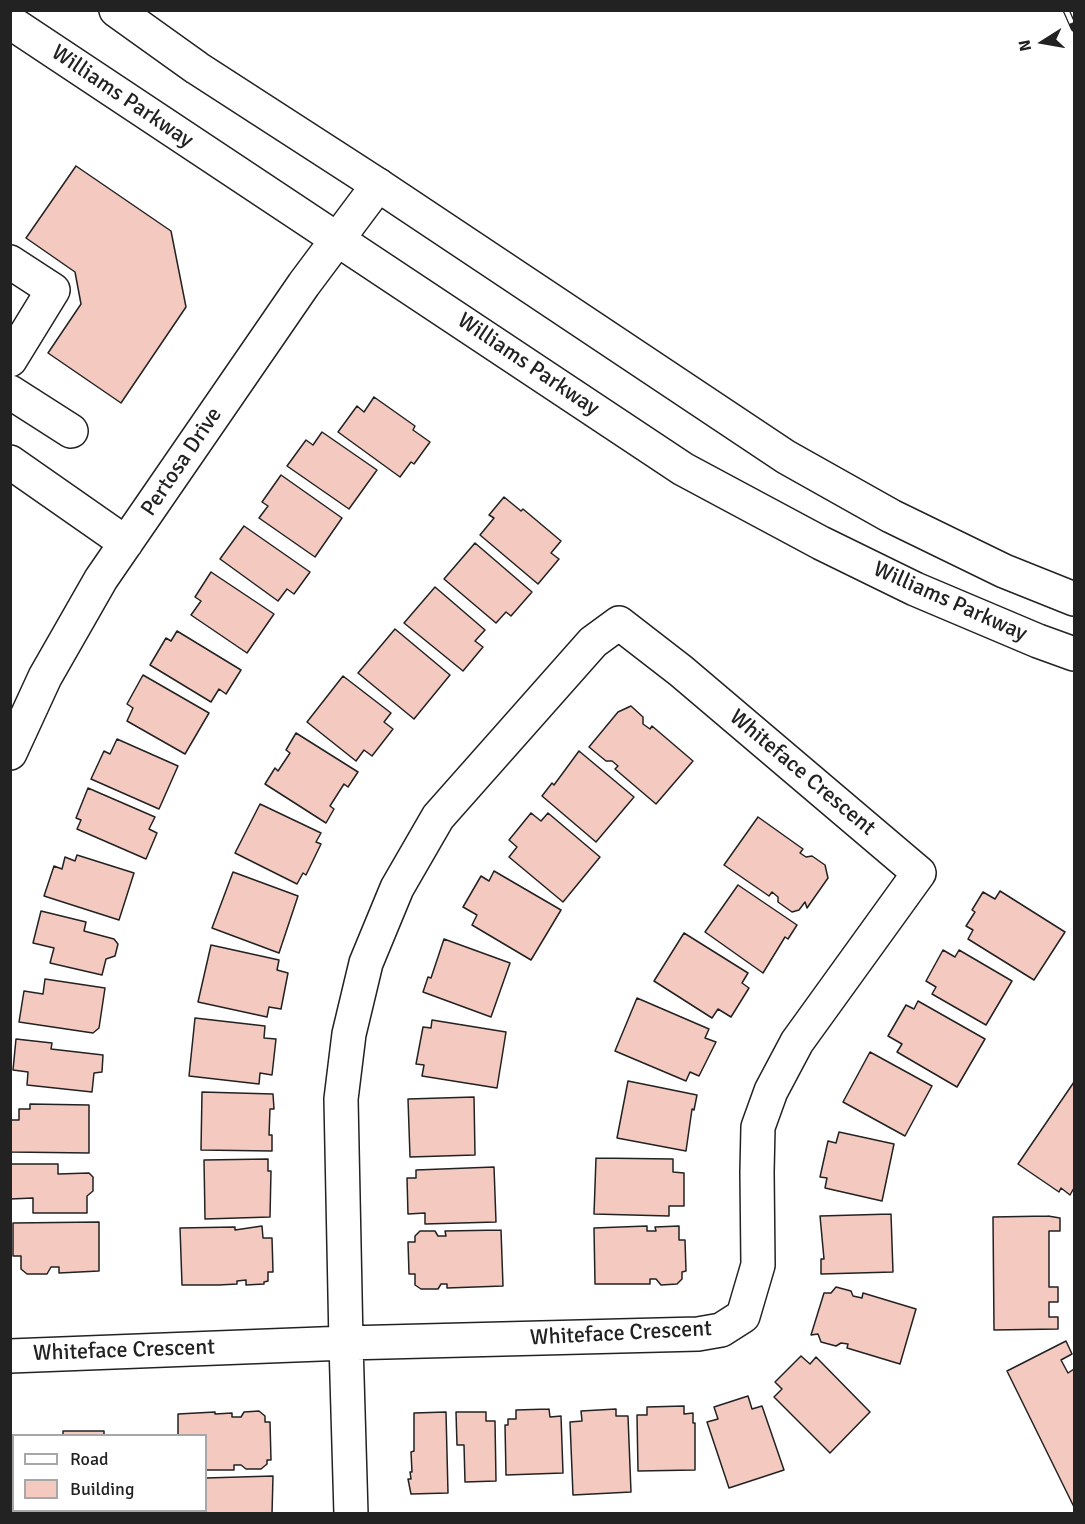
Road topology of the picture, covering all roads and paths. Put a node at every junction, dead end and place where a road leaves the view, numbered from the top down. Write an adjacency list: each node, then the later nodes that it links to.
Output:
1 (116, 10): 3 (street)
2 (10, 22): 4 (street, Williams Parkway)
3 (378, 185): 4 (street, Pertosa Drive); 11 (street)
4 (339, 240): 10 (street, Pertosa Drive); 12 (street, Williams Parkway)
5 (10, 262): 6 (street)
6 (10, 360)
7 (10, 392): 8 (street)
8 (71, 431)
9 (14, 472): 10 (street)
10 (126, 543): 13 (street, Pertosa Drive)
11 (1074, 598)
12 (1074, 654)
13 (10, 753)
14 (346, 1343): 14 (street, Whiteface Crescent); 15 (street, Whiteface Crescent); 16 (street)
15 (10, 1356)
16 (351, 1514)

